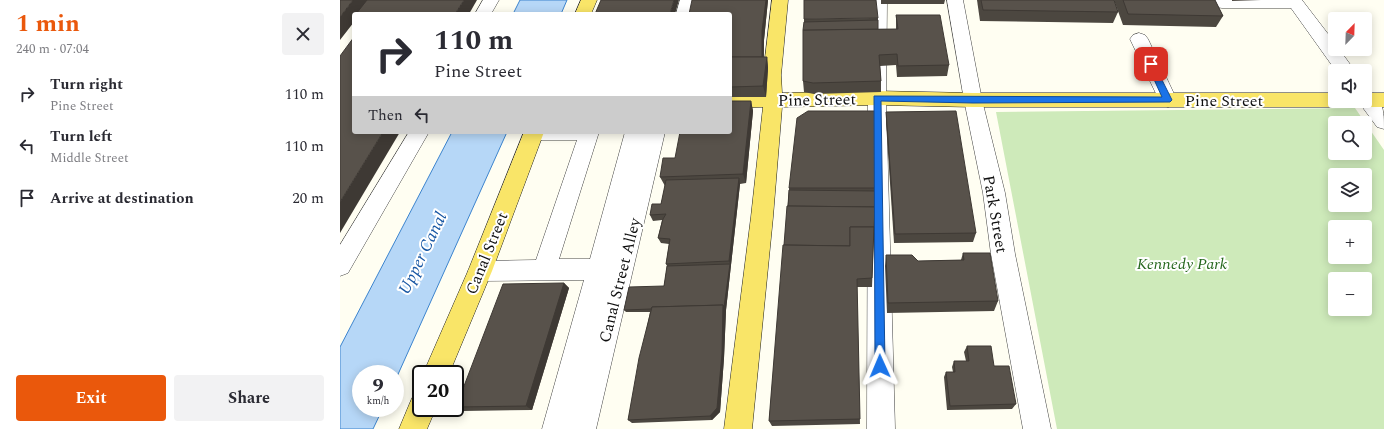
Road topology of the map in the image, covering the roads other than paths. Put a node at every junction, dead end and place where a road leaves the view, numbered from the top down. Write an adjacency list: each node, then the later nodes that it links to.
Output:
1 (491, 0): 9 (street)
2 (589, 0): 10 (main road)
3 (688, 0): 11 (street)
4 (780, 0): 15 (main road)
5 (879, 0): 14 (street)
6 (955, 0): 16 (street, Park Street)
7 (1220, 0): 8 (street)
8 (1295, 1): 13 (street)
9 (484, 12)
10 (584, 12)
11 (685, 12)
12 (1139, 39): 17 (street)
13 (1341, 64)
14 (877, 98): 15 (main road, Pine Street); 16 (main road, Pine Street); 37 (street)
15 (773, 100): 19 (main road, Pine Street); 36 (main road)
16 (973, 100): 17 (main road, Pine Street); 38 (street, Park Street)
17 (1168, 100): 18 (main road, Pine Street)
18 (1328, 100)
19 (732, 101)
20 (1372, 102): 21 (street)
21 (1384, 122)
22 (418, 134): 27 (street)
23 (534, 134): 30 (main road, Canal Street)
24 (589, 134): 29 (street)
25 (634, 134): 28 (street)
26 (655, 134): 35 (street, Canal Street Alley)
27 (340, 266)
28 (597, 269): 29 (street); 34 (street)
29 (544, 270): 30 (street)
30 (480, 271): 31 (main road, Canal Street)
31 (440, 365)
32 (418, 417): 33 (main road)
33 (413, 429)
34 (556, 429)
35 (582, 429)
36 (738, 429)
37 (881, 429)
38 (1037, 429)

